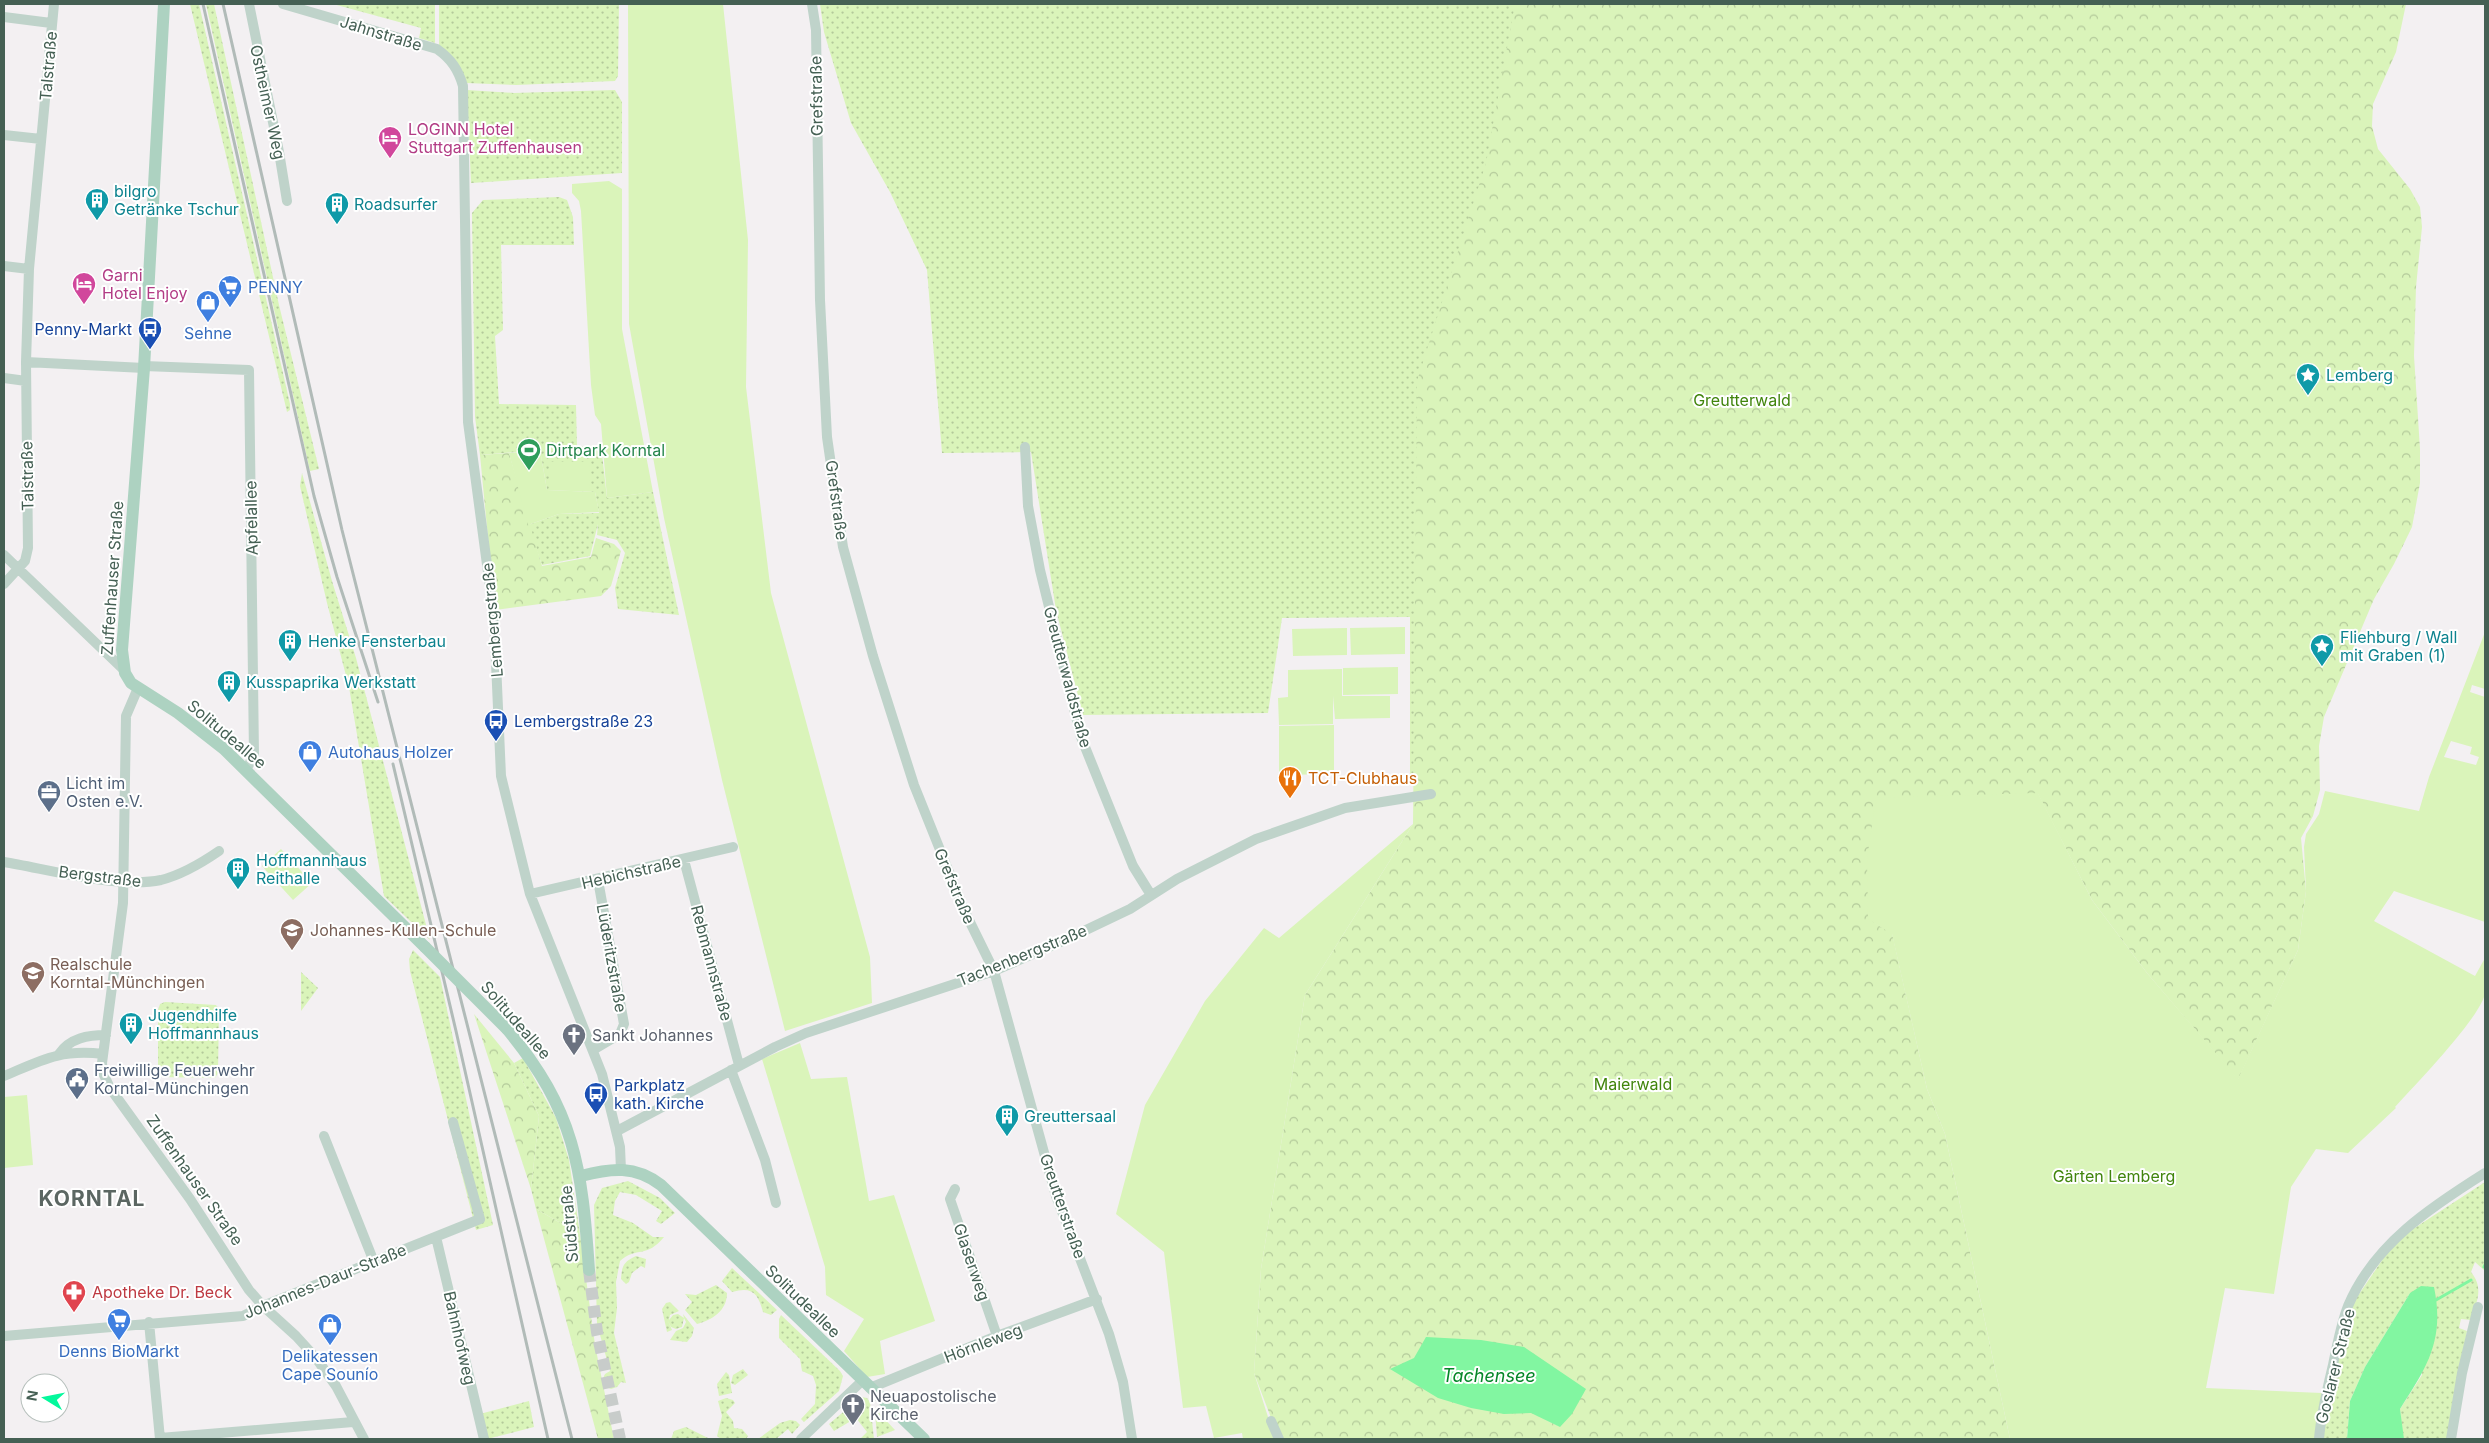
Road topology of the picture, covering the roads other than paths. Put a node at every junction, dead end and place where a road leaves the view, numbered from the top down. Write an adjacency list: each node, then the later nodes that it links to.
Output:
1 (54, 4): 7 (street, Talstraße)
2 (164, 4): 15 (main road, Zuffenhauser Straße)
3 (249, 4): 11 (street, Ostheimer Weg)
4 (283, 4): 8 (street, Jahnstraße)
5 (812, 4): 34 (street, Grefstraße)
6 (4, 17): 7 (street, Talstraße)
7 (51, 22): 10 (street, Talstraße)
8 (447, 57): 32 (street, Lembergstraße)
9 (4, 135): 10 (street)
10 (41, 139): 13 (street, Talstraße)
11 (287, 201)
12 (4, 266): 13 (street)
13 (29, 269): 14 (street, Talstraße)
14 (26, 362): 15 (street); 17 (street, Talstraße)
15 (144, 367): 22 (main road, Zuffenhauser Straße); 24 (street, Apfelallee)
16 (4, 378): 17 (street)
17 (26, 381): 20 (street, Talstraße)
18 (1025, 447): 33 (street, Greutterwaldstraße)
19 (4, 555): 20 (street)
20 (18, 569): 21 (street, Talstraße); 22 (street)
21 (4, 584)
22 (124, 671): 23 (main road, Zuffenhauser Straße)
23 (138, 688): 24 (main road, Solitudeallee); 31 (street, Zuffenhauser Straße)
24 (246, 770): 46 (main road, Solitudeallee, bridge)
25 (1431, 794): 33 (street, Tachenbergstraße)
26 (733, 848): 28 (street, Hebichstraße)
27 (219, 851): 31 (street, Bergstraße)
28 (684, 860): 30 (street, Hebichstraße); 39 (street, Rebmannstraße)
29 (4, 862): 31 (street, Bergstraße)
30 (598, 880): 32 (street, Hebichstraße); 36 (street, Lüderitzstraße)
31 (124, 882): 35 (street, Zuffenhauser Straße)
32 (530, 894): 36 (street, Lembergstraße)
33 (1151, 895): 34 (street, Tachenbergstraße)
34 (994, 971): 39 (street, Tachenbergstraße); 52 (street, Greutterstraße)
35 (106, 1035): 37 (street); 38 (street, Zuffenhauser Straße)
36 (593, 1050): 42 (street, Lembergstraße)
37 (58, 1054): 38 (street); 40 (street)
38 (103, 1054): 53 (street, Zuffenhauser Straße)
39 (735, 1067): 42 (street, Tachenbergstraße); 48 (street, Rebmannstraße)
40 (4, 1076)
41 (453, 1122): 49 (street, Johannes-Daur-Straße)
42 (617, 1131): 44 (street, Lembergstraße)
43 (324, 1136): 50 (street)
44 (621, 1170): 46 (main road, Solitudeallee); 58 (main road, Solitudeallee)
45 (2485, 1174): 68 (street, Goslarer Straße)
46 (581, 1176): 51 (main road, Südstraße)
47 (955, 1189): 57 (street, Glaserweg)
48 (776, 1203)
49 (436, 1237): 50 (street, Johannes-Daur-Straße); 63 (street, Bahnhofweg)
50 (374, 1262): 53 (street, Johannes-Daur-Straße)
51 (590, 1270)
52 (1097, 1299): 57 (street, Hörnleweg); 66 (street, Greutterstraße)
53 (263, 1306): 55 (street, Johannes-Daur-Straße); 60 (street, Zuffenhauser Straße)
54 (2478, 1307): 69 (street)
55 (149, 1322): 56 (street, Johannes-Daur-Straße); 61 (street)
56 (4, 1336)
57 (996, 1336): 58 (street, Hörnleweg)
58 (866, 1385): 64 (street); 65 (main road, Solitudeallee)
59 (1272, 1420): 67 (street)
60 (354, 1422): 61 (street); 62 (street, Zuffenhauser Straße)
61 (160, 1439)
62 (364, 1439)
63 (484, 1439)
64 (801, 1439)
65 (924, 1439)
66 (1132, 1439)
67 (1279, 1439)
68 (2319, 1439)
69 (2451, 1439)

